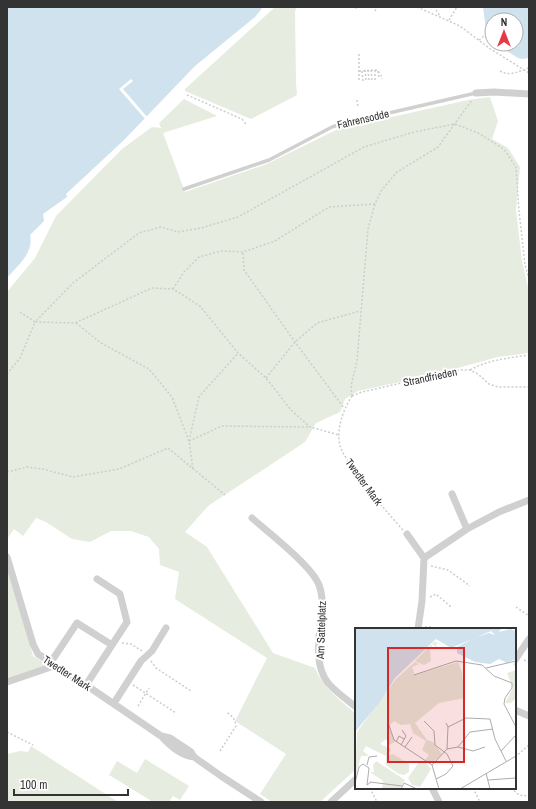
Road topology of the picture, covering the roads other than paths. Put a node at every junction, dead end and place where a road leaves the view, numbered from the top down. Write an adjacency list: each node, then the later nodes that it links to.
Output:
1 (529, 94): 2 (street, Fahrensodde)
2 (474, 96): 3 (lane, Fahrensodde)
3 (184, 189)
4 (452, 494): 7 (street)
5 (529, 500): 7 (street)
6 (252, 518): 21 (street, Am Sattelplatz)
7 (467, 529): 10 (street)
8 (407, 534): 10 (street)
9 (7, 557): 17 (street, Twedter Mark)
10 (424, 562): 13 (street)
11 (97, 579): 15 (street)
12 (166, 628): 20 (street)
13 (418, 628)
14 (529, 639): 16 (street)
15 (113, 643): 17 (street); 19 (street)
16 (519, 660)
17 (53, 664): 18 (street); 19 (street, Twedter Mark)
18 (7, 682)
19 (86, 685): 20 (street, Twedter Mark)
20 (114, 703): 26 (street, Twedter Mark)
21 (355, 706)
22 (516, 710): 23 (street)
23 (529, 716)
24 (355, 780): 27 (street)
25 (432, 789): 28 (street)
26 (261, 802)
27 (331, 802)
28 (439, 802)

